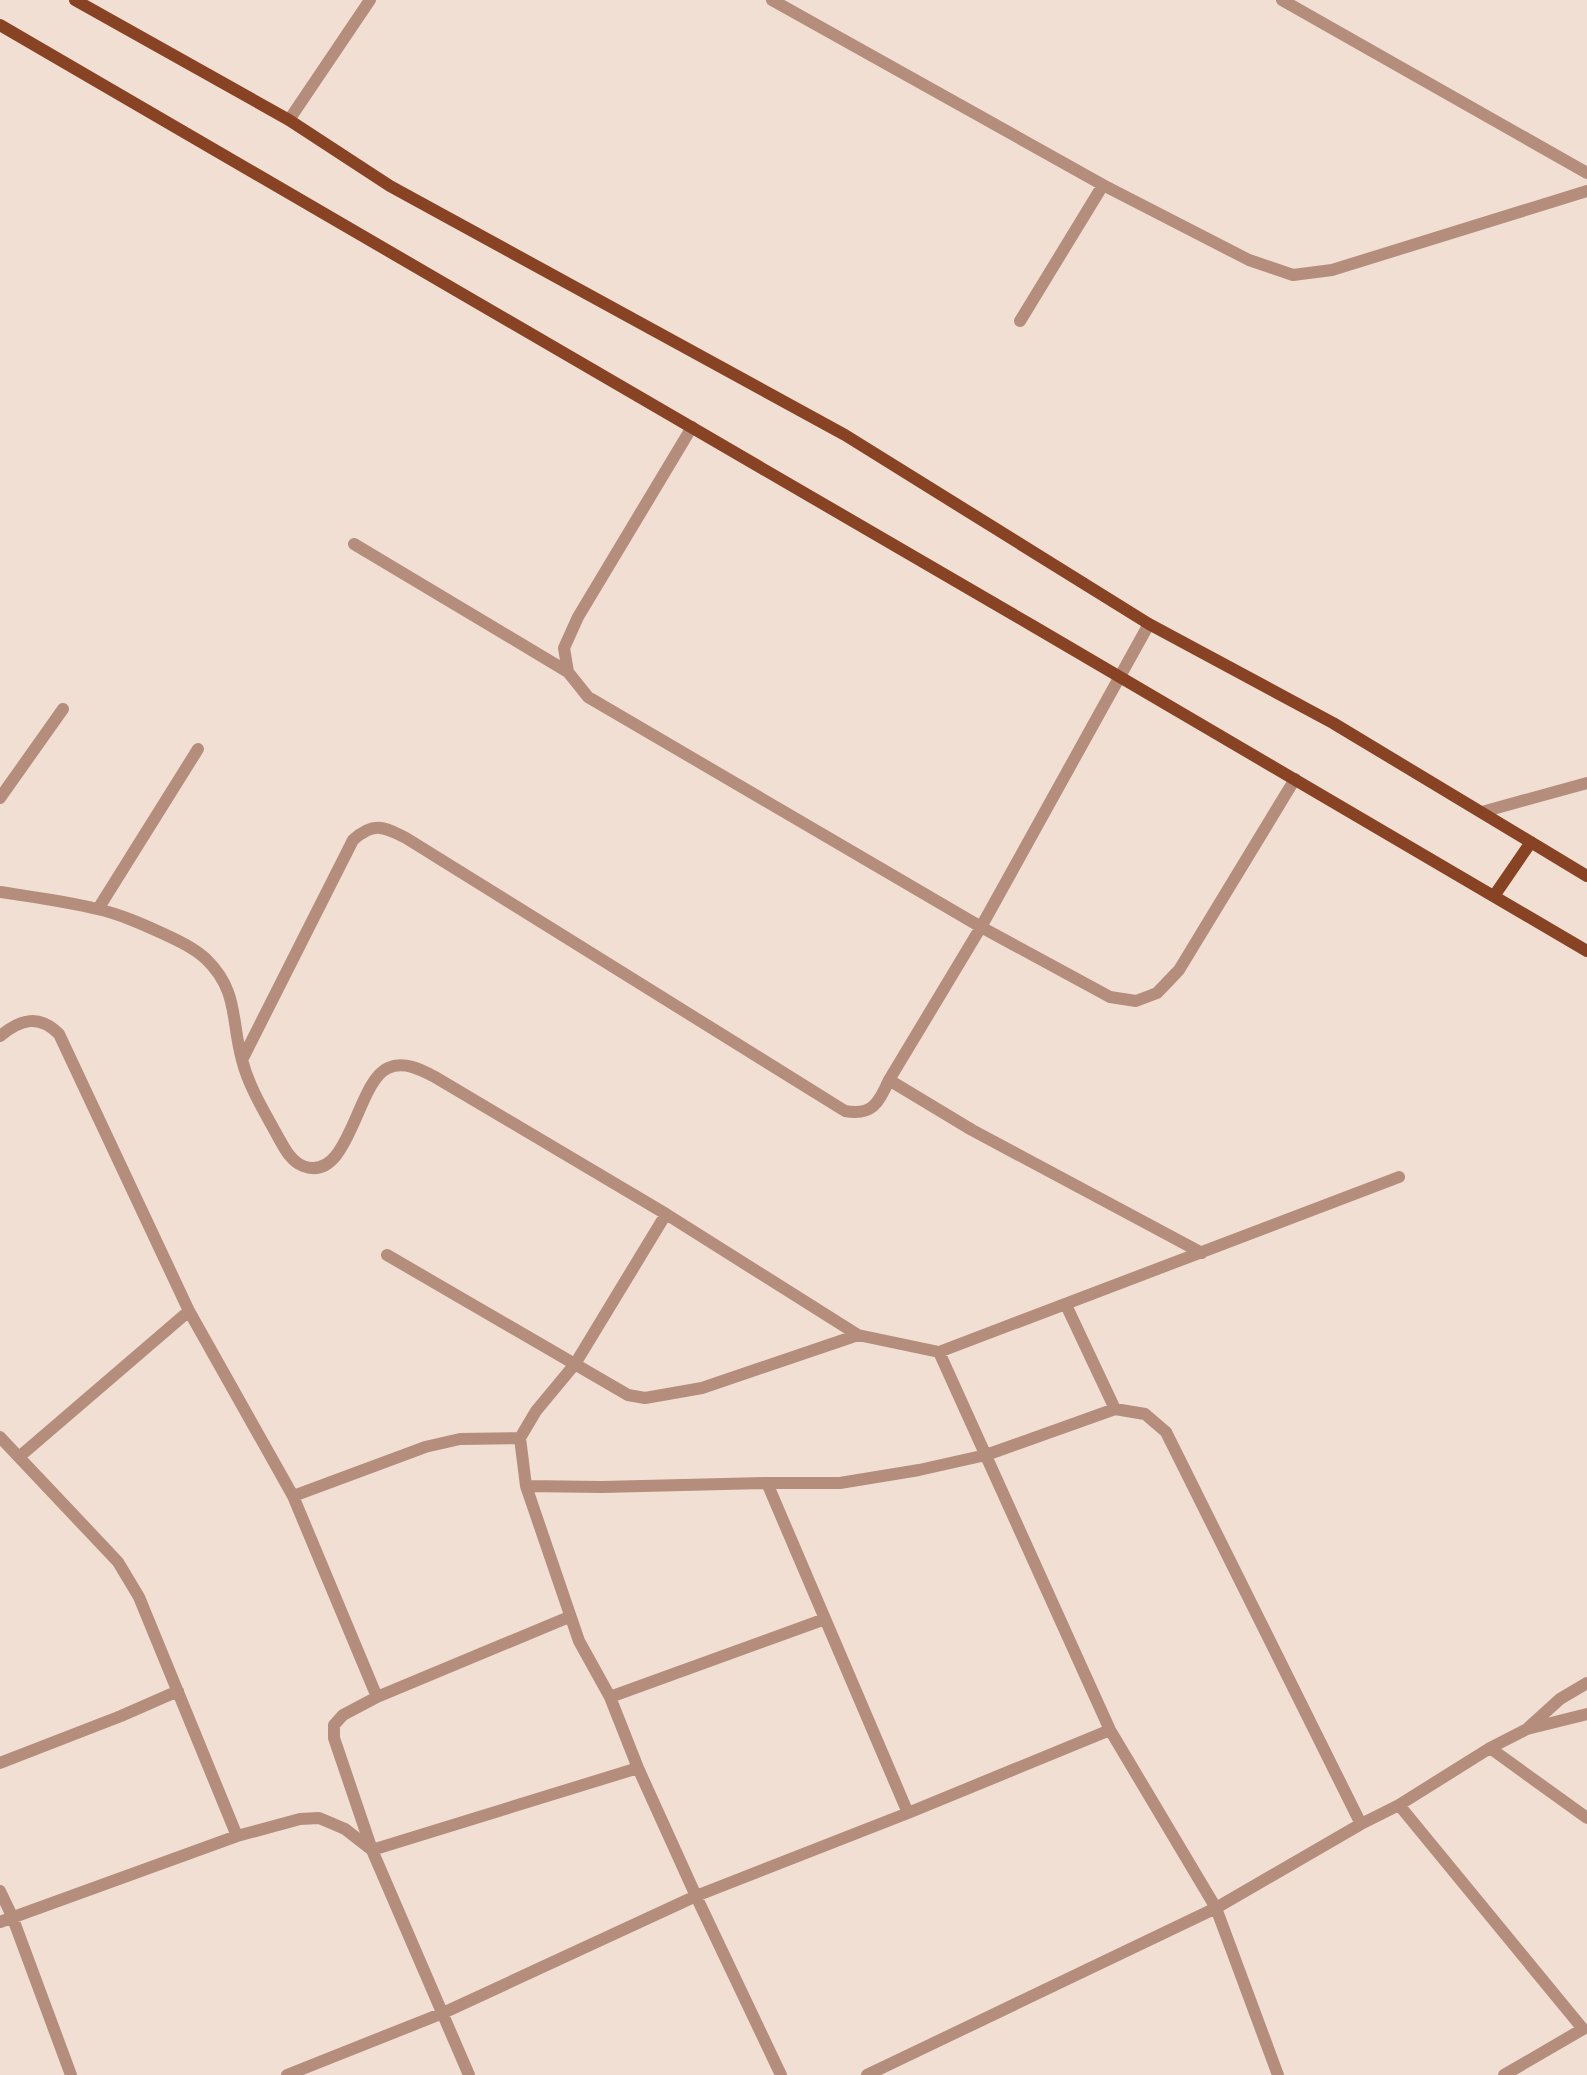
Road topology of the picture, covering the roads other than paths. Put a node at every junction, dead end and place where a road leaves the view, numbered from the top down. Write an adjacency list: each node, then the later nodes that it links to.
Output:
1 (75, 0): 6 (main road)
2 (370, 0): 6 (street)
3 (772, 0): 8 (street)
4 (1282, 0): 7 (street)
5 (0, 25): 11 (main road)
6 (289, 120): 13 (main road)
7 (1587, 173)
8 (1103, 185): 9 (street); 10 (street)
9 (1587, 191)
10 (1020, 321)
11 (692, 427): 14 (street); 15 (main road)
12 (354, 544): 14 (street)
13 (1149, 624): 15 (street); 21 (main road)
14 (568, 672): 27 (street)
15 (1119, 677): 18 (main road); 27 (street)
16 (63, 710): 20 (street)
17 (198, 749): 26 (street)
18 (1295, 779): 25 (main road); 27 (street)
19 (1587, 783): 21 (street)
20 (0, 798)
21 (1482, 812): 22 (main road)
22 (1531, 842): 23 (main road); 25 (main road)
23 (1587, 876)
24 (0, 892): 26 (street)
25 (1494, 896): 28 (main road)
26 (98, 909): 30 (street)
27 (981, 927): 31 (street)
28 (1587, 951)
29 (0, 1036): 37 (street)
30 (242, 1060): 31 (street); 33 (street)
31 (889, 1080): 34 (street)
32 (1400, 1177): 34 (street)
33 (666, 1214): 38 (street); 40 (street)
34 (1202, 1253): 36 (street)
35 (387, 1254): 40 (street)
36 (1066, 1305): 39 (street); 41 (street)
37 (189, 1311): 45 (street); 48 (street)
38 (858, 1336): 39 (street); 40 (street)
39 (939, 1352): 44 (street)
40 (575, 1364): 43 (street)
41 (1115, 1409): 44 (street); 64 (street)
42 (0, 1437): 45 (street)
43 (520, 1438): 47 (street); 48 (street)
44 (986, 1455): 46 (street); 57 (street)
45 (19, 1457): 52 (street)
46 (767, 1482): 47 (street); 50 (street)
47 (526, 1486): 49 (street)
48 (293, 1496): 53 (street)
49 (569, 1617): 53 (street); 54 (street)
50 (825, 1619): 54 (street); 62 (street)
51 (1587, 1683): 56 (street)
52 (178, 1691): 59 (street); 65 (street)
53 (377, 1697): 66 (street)
54 (610, 1697): 60 (street)
55 (1587, 1714): 56 (street)
56 (1527, 1729): 58 (street)
57 (1110, 1730): 62 (street); 69 (street)
58 (1490, 1748): 61 (street); 63 (street)
59 (0, 1763)
60 (638, 1768): 66 (street); 68 (street)
61 (1399, 1805): 64 (street); 72 (street)
62 (908, 1813): 68 (street)
63 (1587, 1818)
64 (1361, 1824): 69 (street)
65 (237, 1836): 66 (street); 70 (street)
66 (372, 1850): 71 (street)
67 (0, 1891): 70 (street)
68 (696, 1896): 71 (street); 76 (street)
69 (1216, 1908): 77 (street); 78 (street)
70 (6, 1919): 73 (street)
71 (443, 2013): 74 (street); 75 (street)
72 (1585, 2032): 79 (street)
73 (72, 2075)
74 (287, 2075)
75 (469, 2075)
76 (781, 2075)
77 (867, 2075)
78 (1278, 2075)
79 (1504, 2075)

